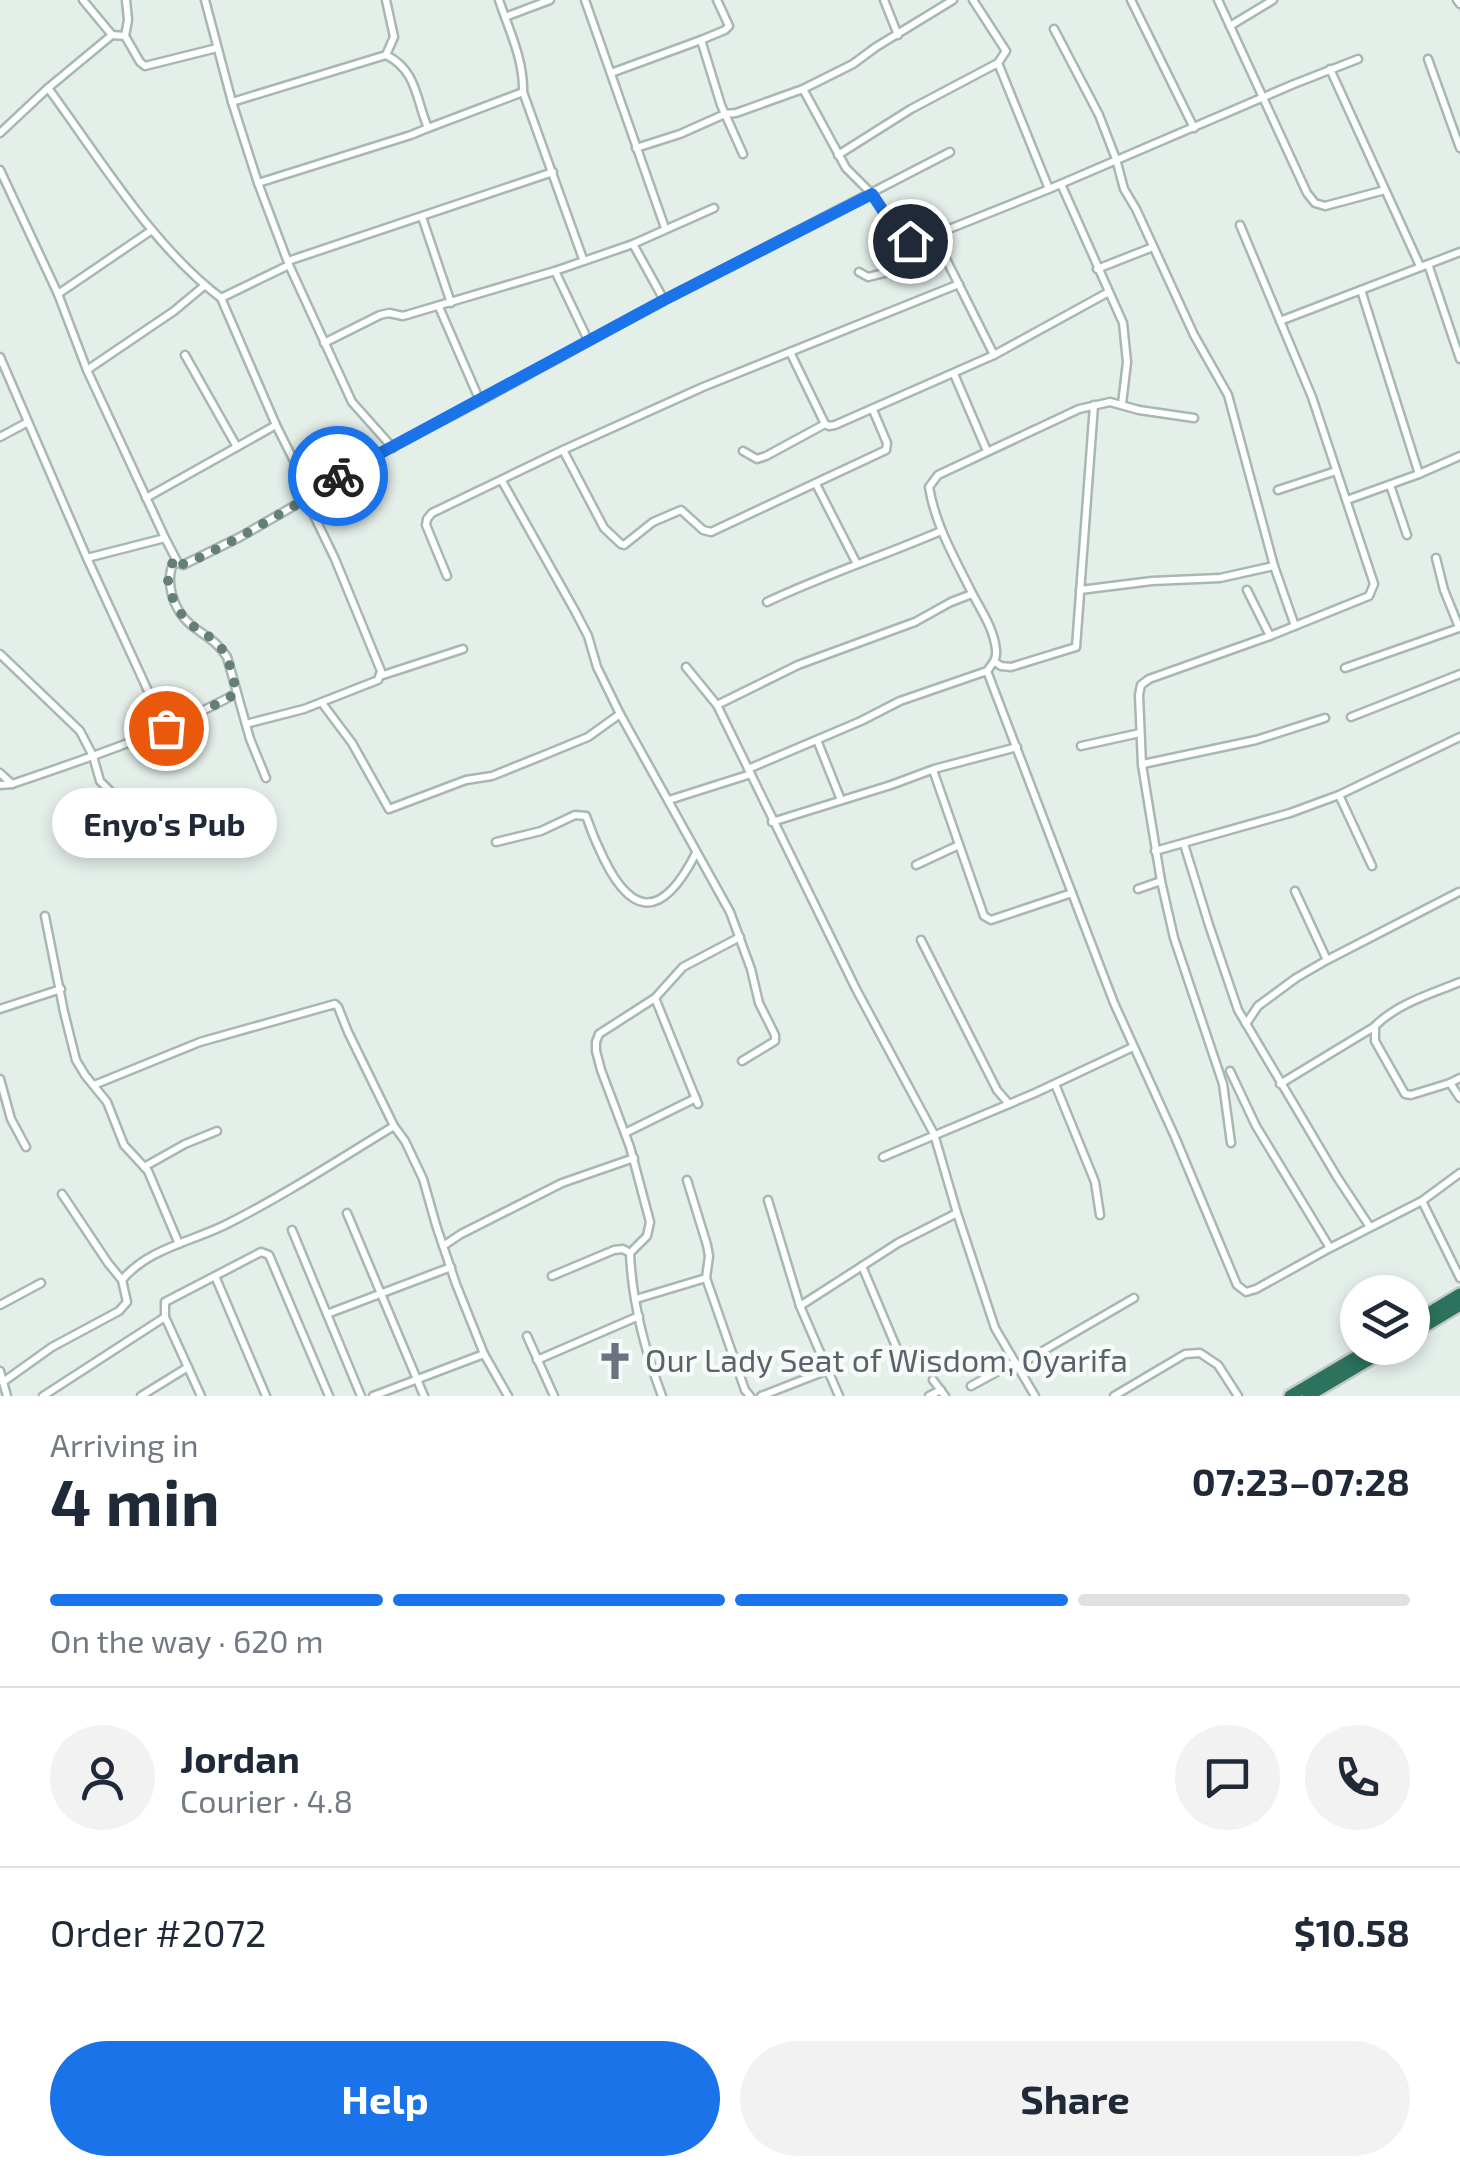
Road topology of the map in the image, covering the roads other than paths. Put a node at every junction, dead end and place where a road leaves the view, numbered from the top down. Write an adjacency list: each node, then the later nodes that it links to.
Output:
1 (84, 0): 19 (street)
2 (126, 0): 20 (street)
3 (205, 0): 22 (street)
4 (386, 0): 23 (street)
5 (499, 0): 15 (street)
6 (550, 0): 15 (street)
7 (584, 0): 28 (street)
8 (717, 0): 21 (street)
9 (884, 0): 18 (street)
10 (953, 0): 18 (street)
11 (974, 0): 26 (street)
12 (1131, 0): 36 (street)
13 (1218, 0): 16 (street)
14 (1273, 0): 16 (street)
15 (504, 16): 31 (street)
16 (1230, 26): 32 (street)
17 (1054, 29): 43 (street)
18 (898, 35): 30 (street)
19 (112, 36): 20 (street); 29 (street)
20 (125, 36): 22 (street)
21 (701, 40): 28 (street); 34 (street)
22 (217, 48): 33 (street)
23 (386, 55): 33 (street); 35 (street)
24 (1358, 59): 27 (street)
25 (1428, 60): 39 (street)
26 (998, 63): 42 (street); 48 (street)
27 (1330, 69): 32 (street); 49 (street)
28 (611, 73): 38 (street)
29 (48, 88): 37 (street); 55 (street)
30 (803, 89): 34 (street); 42 (street)
31 (523, 92): 35 (street); 45 (street)
32 (1262, 97): 36 (street); 49 (street)
33 (232, 102): 46 (street)
34 (725, 114): 38 (street); 41 (street)
35 (428, 128): 46 (street)
36 (1194, 128): 43 (street)
37 (0, 133)
38 (636, 148): 54 (street)
39 (1460, 148)
40 (950, 152): 50 (street)
41 (742, 154)
42 (838, 155): 50 (street)
43 (1116, 159): 47 (street); 59 (street)
44 (0, 170): 71 (street)
45 (552, 172): 52 (street); 61 (street)
46 (258, 184): 62 (street)
47 (1061, 184): 48 (street); 64 (street)
48 (1049, 189): 56 (street)
49 (1384, 190): 63 (street)
50 (872, 194): 57 (street); 73 (street)
51 (714, 208): 54 (street)
52 (422, 217): 62 (street); 74 (street)
53 (1240, 225): 76 (street)
54 (665, 228): 58 (street)
55 (152, 230): 68 (street); 71 (street)
56 (934, 235): 57 (street); 67 (street)
57 (910, 241): 66 (street)
58 (633, 244): 61 (street); 73 (street)
59 (1154, 247): 64 (street); 117 (street)
60 (1460, 252): 63 (street)
61 (583, 259): 65 (street)
62 (288, 263): 72 (street); 78 (street)
63 (1424, 265): 69 (street); 83 (street)
64 (1097, 269): 70 (street)
65 (555, 270): 74 (street); 77 (street)
66 (859, 272)
67 (959, 284): 79 (street); 81 (street)
68 (204, 286): 72 (street); 84 (street)
69 (1361, 290): 76 (street); 102 (street)
70 (1108, 293): 81 (street); 88 (street)
71 (58, 294): 84 (street)
72 (220, 298): 93 (street)
73 (664, 300): 77 (street)
74 (451, 303): 75 (street)
75 (440, 307): 78 (street); 86 (street)
76 (1280, 321): 101 (street)
77 (588, 340): 86 (street)
78 (324, 342): 96 (street)
79 (790, 352): 92 (street); 97 (street)
80 (185, 355): 95 (street)
81 (994, 356): 85 (street)
82 (0, 357): 91 (street)
83 (1460, 359)
84 (87, 370): 108 (street)
85 (954, 374): 89 (street); 99 (street)
86 (480, 401): 96 (street)
87 (1094, 404): 88 (street); 99 (street); 119 (street)
88 (1122, 404): 90 (street)
89 (873, 410): 92 (street); 104 (street)
90 (1194, 418)
91 (28, 422): 94 (street); 113 (street)
92 (825, 424): 98 (street)
93 (276, 425): 95 (street); 107 (street)
94 (0, 437)
95 (236, 447): 108 (street)
96 (393, 448): 107 (street)
97 (563, 450): 103 (street); 104 (street)
98 (743, 451)
99 (987, 451): 110 (street)
100 (1460, 456): 102 (street)
101 (1336, 471): 106 (street); 109 (street)
102 (1420, 474): 105 (street)
103 (502, 481): 118 (street); 137 (street)
104 (816, 484): 116 (street)
105 (1390, 485): 109 (street); 111 (street)
106 (1278, 490)
107 (307, 495): 114 (street); 133 (street)
108 (146, 498): 112 (street)
109 (1347, 500): 123 (street)
110 (940, 531): 116 (street); 121 (street)
111 (1406, 535)
112 (164, 538): 113 (street); 114 (street)
113 (87, 558): 141 (street)
114 (175, 558): 134 (street)
115 (1436, 558): 124 (street)
116 (857, 564): 122 (street)
117 (1274, 566): 119 (street); 123 (street)
118 (447, 576)
119 (1080, 590): 128 (street)
120 (1247, 590): 125 (street)
121 (972, 594): 128 (street); 136 (street)
122 (767, 602)
123 (1294, 626): 125 (street)
124 (1460, 629): 130 (street)
125 (1270, 636): 142 (street)
126 (463, 650): 133 (street)
127 (0, 654): 147 (street)
128 (994, 662): 131 (street)
129 (686, 667): 136 (street)
130 (1344, 668)
131 (987, 670): 144 (street); 145 (street)
132 (1460, 674): 138 (street)
133 (380, 676): 135 (street)
134 (237, 693): 140 (street); 141 (street)
135 (322, 703): 137 (street); 140 (street)
136 (717, 706): 150 (street)
137 (620, 714): 157 (street)
138 (1351, 717)
139 (1326, 718): 148 (street)
140 (246, 724): 152 (street)
141 (166, 728): 147 (street)
142 (1140, 733): 146 (street); 148 (street)
143 (1460, 737): 156 (street)
144 (817, 740): 150 (street); 158 (street)
145 (1016, 746): 149 (street); 170 (street)
146 (1081, 746)
147 (93, 756): 153 (street); 155 (street)
148 (1142, 764): 163 (street)
149 (933, 770): 158 (street); 161 (street)
150 (749, 772): 157 (street); 159 (street)
151 (0, 773): 153 (street)
152 (266, 778)
153 (12, 784): 154 (street)
154 (0, 785)
155 (112, 792)
156 (1339, 795): 162 (street); 166 (street)
157 (669, 800): 164 (street)
158 (841, 800): 159 (street)
159 (772, 822): 198 (street)
160 (496, 842): 164 (street)
161 (959, 844): 165 (street); 170 (street)
162 (1184, 844): 163 (street); 181 (street)
163 (1155, 851): 167 (street)
164 (696, 853): 173 (street)
165 (916, 866)
166 (1372, 866)
167 (1161, 881): 168 (street); 199 (street)
168 (1138, 889)
169 (1295, 891): 175 (street)
170 (1072, 892): 184 (street)
171 (1458, 892): 175 (street)
172 (45, 916): 177 (street)
173 (740, 937): 178 (street); 185 (street)
174 (921, 940): 194 (street)
175 (1327, 960): 179 (street)
176 (1460, 982): 183 (street)
177 (60, 989): 180 (street); 192 (street)
178 (655, 998): 197 (street); 197 (street)
179 (1258, 1006): 181 (street); 182 (street)
180 (0, 1009)
181 (1238, 1010): 182 (street)
182 (1246, 1024): 190 (street)
183 (1375, 1026): 190 (street); 191 (street)
184 (1133, 1048): 189 (street); 216 (street)
185 (742, 1061)
186 (1230, 1071): 216 (street)
187 (1460, 1078): 191 (street)
188 (0, 1079): 200 (street)
189 (1056, 1084): 194 (street); 211 (street)
190 (1280, 1084): 212 (street)
191 (1450, 1084): 193 (street)
192 (94, 1085): 195 (street); 203 (street)
193 (1460, 1098)
194 (1009, 1104): 198 (street)
195 (394, 1126): 214 (street); 215 (street)
196 (217, 1131): 203 (street)
197 (626, 1133): 202 (street)
198 (934, 1134): 201 (street); 210 (street)
199 (1232, 1144)
200 (26, 1147)
201 (882, 1157)
202 (634, 1158): 215 (street); 217 (street)
203 (144, 1167): 214 (street)
204 (1460, 1172): 208 (street)
205 (688, 1180): 222 (street)
206 (62, 1194): 224 (street)
207 (768, 1200): 231 (street)
208 (1422, 1201): 212 (street); 223 (street)
209 (347, 1213): 226 (street)
210 (957, 1213): 218 (street); 242 (street)
211 (1100, 1215)
212 (1370, 1227): 216 (street)
213 (292, 1230): 234 (street)
214 (178, 1244): 224 (street)
215 (443, 1246): 219 (street)
216 (1330, 1248)
217 (630, 1253): 221 (street); 229 (street)
218 (862, 1266): 231 (street); 240 (street)
219 (451, 1267): 226 (street); 239 (street)
220 (214, 1276): 236 (street); 257 (street); 258 (street)
221 (552, 1276)
222 (706, 1278): 229 (street); 265 (street)
223 (1460, 1278)
224 (122, 1280): 250 (street)
225 (41, 1283): 230 (street)
226 (381, 1294): 234 (street); 248 (street)
227 (1460, 1294): 233 (highway)
228 (1134, 1298): 242 (street)
229 (636, 1299): 235 (street)
230 (0, 1305)
231 (800, 1306): 246 (street)
232 (1460, 1306): 237 (highway)
233 (1430, 1312)
234 (326, 1314): 259 (street)
235 (639, 1316): 241 (street); 264 (street)
236 (165, 1317): 245 (street); 254 (street)
237 (1430, 1324)
238 (527, 1336): 241 (street)
239 (484, 1354): 248 (street); 262 (street)
240 (900, 1356)
241 (537, 1360): 263 (street)
242 (1016, 1364): 251 (street); 269 (street)
243 (1342, 1365): 272 (highway)
244 (1360, 1365): 273 (highway)
245 (188, 1367): 255 (street); 256 (street)
246 (828, 1370): 266 (street); 267 (street)
247 (0, 1371): 250 (street)
248 (417, 1378): 260 (street); 261 (street)
249 (933, 1380): 252 (street)
250 (4, 1382): 253 (street)
251 (971, 1386)
252 (943, 1393): 268 (street)
253 (7, 1396)
254 (42, 1396)
255 (141, 1396)
256 (202, 1396)
257 (266, 1396)
258 (329, 1396)
259 (361, 1396)
260 (374, 1396)
261 (424, 1396)
262 (508, 1396)
263 (554, 1396)
264 (662, 1396)
265 (750, 1396)
266 (761, 1396)
267 (839, 1396)
268 (929, 1396)
269 (1035, 1396)
270 (1114, 1396): 271 (street)
271 (1238, 1396)
272 (1290, 1396)
273 (1308, 1396)

